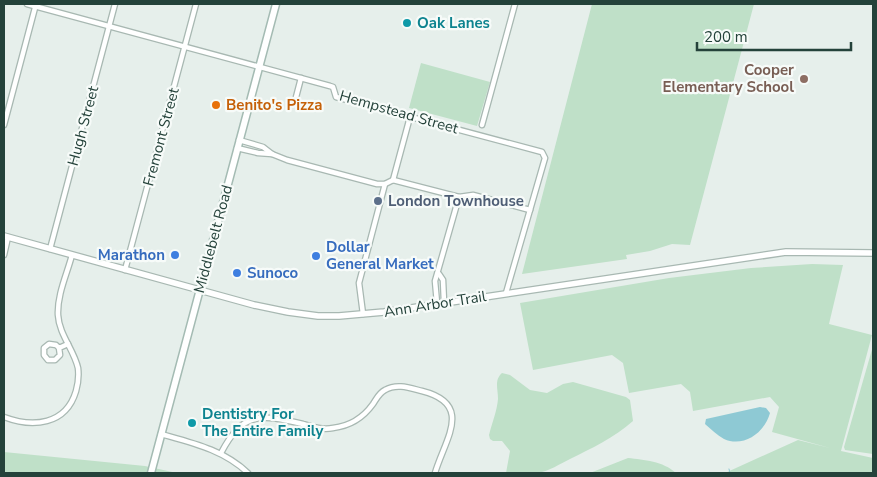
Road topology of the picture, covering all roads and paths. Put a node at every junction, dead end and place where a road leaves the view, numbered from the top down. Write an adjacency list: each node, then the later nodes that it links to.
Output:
1 (27, 4): 6 (street, Hempstead Street)
2 (115, 4): 7 (street, Hugh Street)
3 (196, 4): 8 (street, Fremont Street)
4 (276, 4): 9 (main road, Middlebelt Road)
5 (514, 4): 14 (street)
6 (36, 5): 7 (street, Hempstead Street); 13 (street)
7 (109, 26): 8 (street, Hempstead Street); 23 (street, Hugh Street)
8 (185, 47): 9 (street, Hempstead Street); 27 (street, Fremont Street)
9 (259, 67): 10 (street, Hempstead Street); 15 (main road, Middlebelt Road)
10 (301, 78): 11 (street); 12 (street, Hempstead Street)
11 (295, 101)
12 (410, 117): 18 (street); 21 (street, Hempstead Street)
13 (4, 125)
14 (482, 125)
15 (239, 140): 16 (main road, Middlebelt Road); 17 (street)
16 (237, 148): 17 (street); 29 (main road, Middlebelt Road)
17 (272, 154): 19 (street)
18 (394, 180): 19 (street); 20 (street)
19 (385, 184): 33 (street)
20 (459, 197): 21 (street); 28 (street)
21 (530, 210): 30 (street)
22 (6, 237): 23 (street, Ann Arbor Trail); 25 (street)
23 (50, 249): 26 (street, Ann Arbor Trail)
24 (873, 253): 30 (street, Ann Arbor Trail)
25 (4, 255)
26 (72, 255): 27 (street, Ann Arbor Trail); 34 (street)
27 (125, 270): 29 (street, Ann Arbor Trail)
28 (438, 274): 31 (street); 32 (street)
29 (200, 291): 33 (street, Ann Arbor Trail); 37 (main road, Middlebelt Road)
30 (506, 293): 31 (street, Ann Arbor Trail)
31 (444, 302): 32 (street, Ann Arbor Trail)
32 (437, 303): 33 (street, Ann Arbor Trail)
33 (363, 314)
34 (68, 344): 35 (street); 36 (street)
35 (60, 348)
36 (4, 418)
37 (161, 434): 38 (street); 39 (main road, Middlebelt Road)
38 (222, 454): 40 (street); 41 (street)
39 (151, 473)
40 (248, 473)
41 (435, 473)

